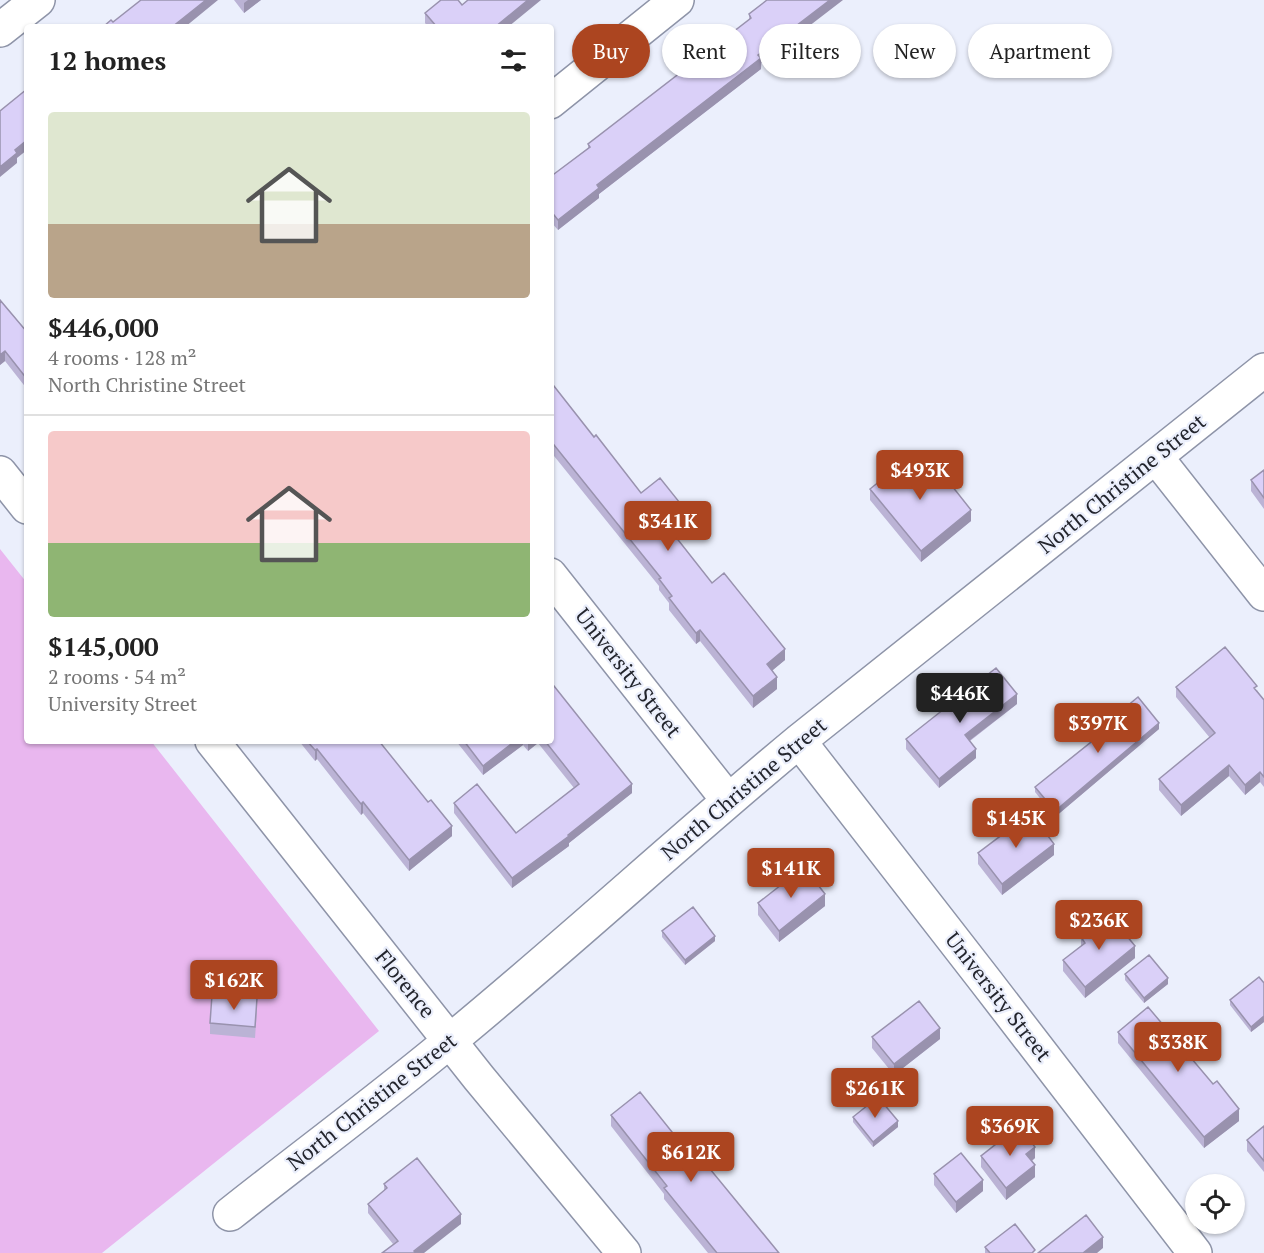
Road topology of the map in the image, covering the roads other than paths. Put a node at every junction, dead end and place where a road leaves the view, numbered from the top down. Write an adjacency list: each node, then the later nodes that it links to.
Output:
1 (38, 0): 3 (street)
2 (677, 0): 4 (street)
3 (0, 30)
4 (554, 99)
5 (1264, 370): 6 (street, North Christine Street)
6 (1156, 457): 10 (street); 11 (street, North Christine Street)
7 (0, 473): 8 (street)
8 (24, 503)
9 (554, 580): 13 (street, University Street)
10 (1264, 594)
11 (798, 741): 13 (street, North Christine Street); 17 (street, University Street)
12 (214, 744): 14 (street, Florence)
13 (728, 800): 14 (street, North Christine Street)
14 (450, 1041): 15 (street, North Christine Street); 16 (street, Florence)
15 (230, 1214)
16 (624, 1253)
17 (1195, 1253)

